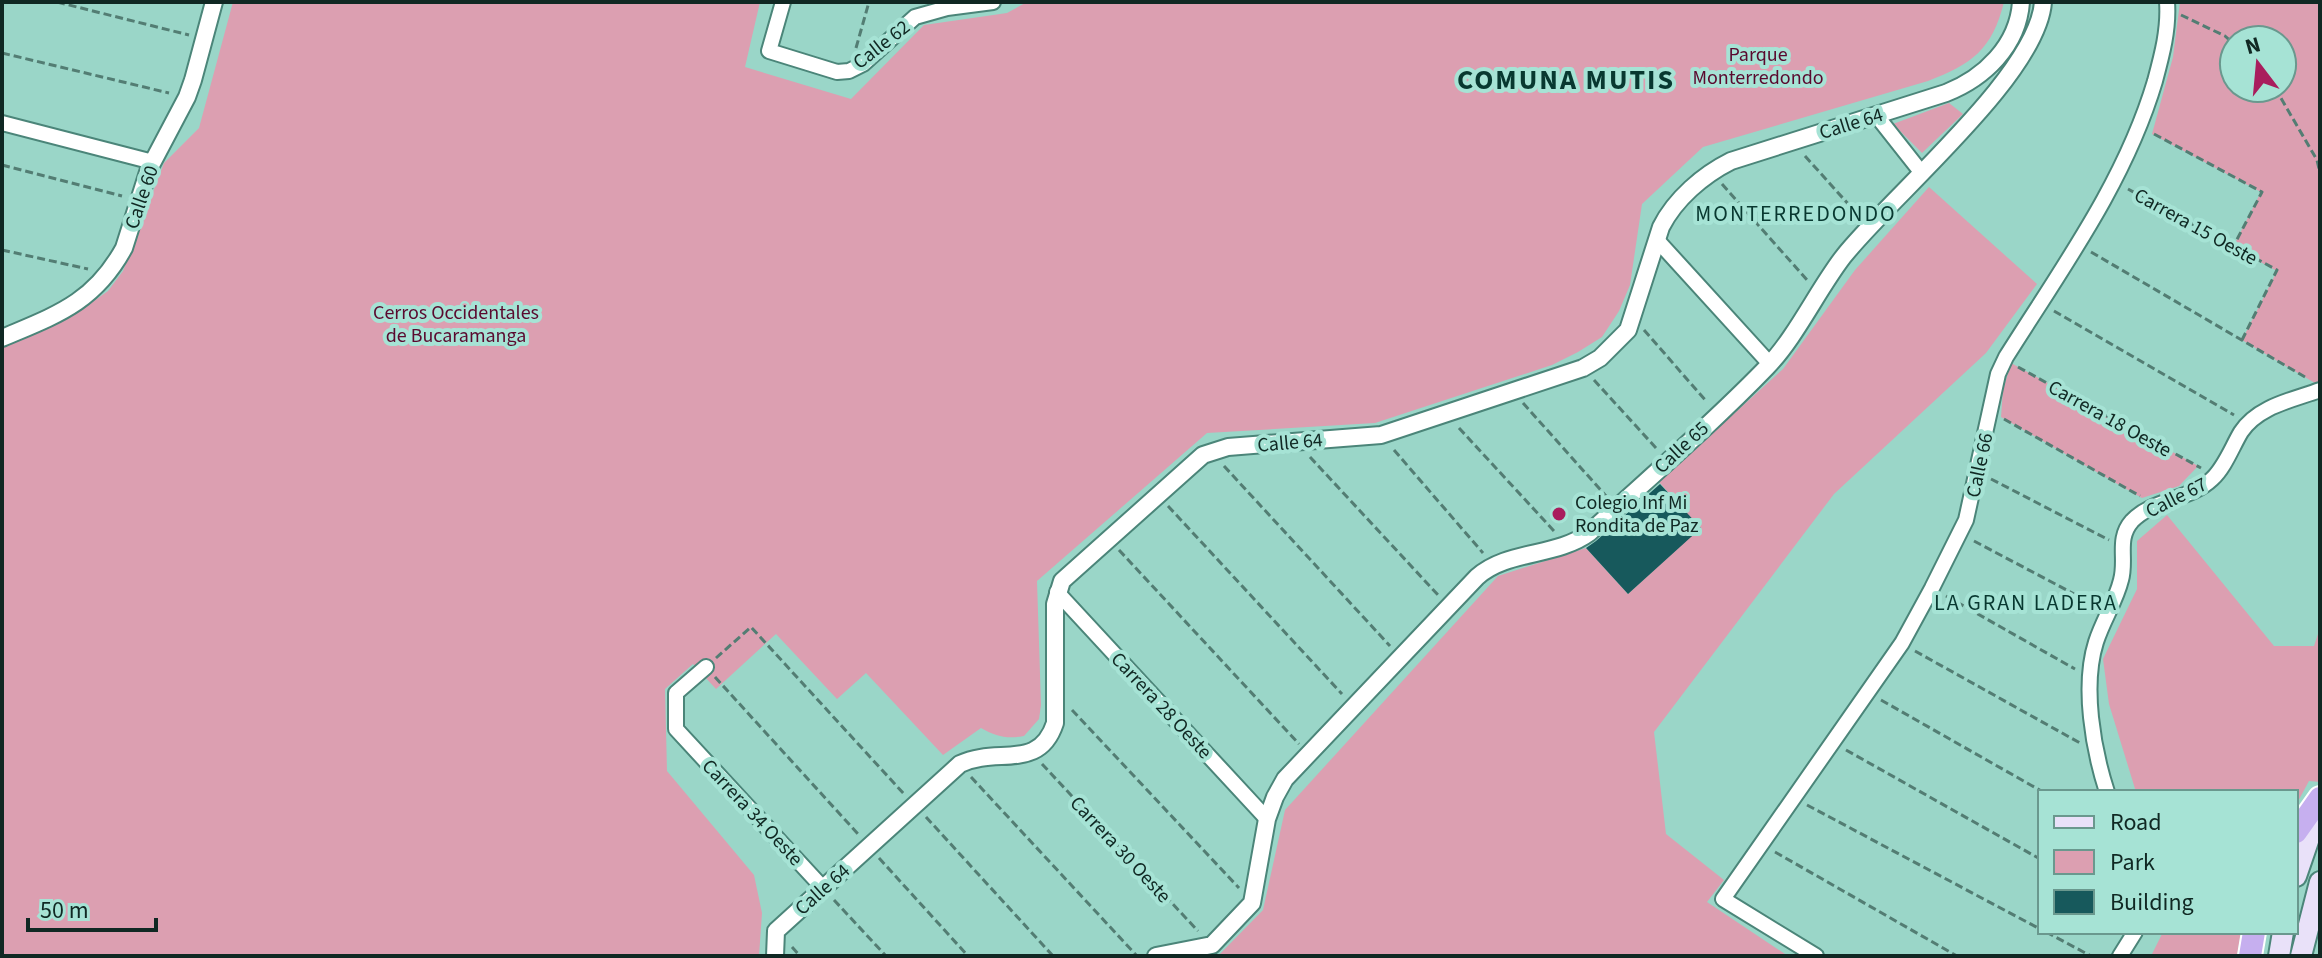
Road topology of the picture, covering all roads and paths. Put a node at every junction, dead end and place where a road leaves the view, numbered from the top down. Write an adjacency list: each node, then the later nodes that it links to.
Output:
1 (57, 2): 10 (path)
2 (214, 2): 10 (street, Calle 60)
3 (783, 2): 12 (street, Calle 62)
4 (869, 2): 12 (path)
5 (993, 2): 12 (street, Calle 62)
6 (2021, 2): 13 (street)
7 (2043, 2): 16 (street, Calle 65)
8 (2167, 5): 9 (path); 19 (street, Calle 66)
9 (2218, 32)
10 (205, 38): 14 (street, Calle 60)
11 (2, 53): 14 (path)
12 (849, 71)
13 (1957, 89): 16 (street); 17 (street, Calle 64)
14 (187, 97): 21 (street, Calle 60)
15 (2284, 104): 25 (path)
16 (1982, 108): 24 (street, Calle 65)
17 (1876, 115): 20 (street, Calle 64); 24 (street)
18 (2, 123): 21 (street)
19 (2139, 127): 26 (street, Calle 66); 31 (path)
20 (1792, 142): 23 (street, Calle 64); 28 (path)
21 (153, 162): 27 (street, Calle 60)
22 (2, 165): 27 (path)
23 (1711, 172): 29 (street, Calle 64); 34 (path)
24 (1921, 172): 28 (street, Calle 65)
25 (2320, 173)
26 (2114, 182): 30 (street, Calle 66); 31 (path, Carrera 15 Oeste)
27 (139, 201): 33 (street, Calle 60)
28 (1870, 228): 34 (street, Calle 65)
29 (1657, 240): 36 (street, Calle 64); 40 (street)
30 (2077, 244): 35 (street, Calle 66); 38 (path)
31 (2233, 247): 38 (path, Carrera 15 Oeste)
32 (2, 250): 33 (path)
33 (108, 273): 37 (street, Calle 60)
34 (1818, 293): 40 (street, Calle 65)
35 (2040, 303): 39 (street, Calle 66); 47 (path)
36 (1633, 318): 41 (street, Calle 64); 46 (path)
37 (2, 338)
38 (2242, 340): 42 (path)
39 (2004, 359): 44 (street, Calle 66); 53 (path, Carrera 18 Oeste)
40 (1770, 364): 46 (street, Calle 65)
41 (1583, 368): 43 (street, Calle 64); 51 (path)
42 (2314, 384): 47 (street, Calle 67)
43 (1513, 391): 45 (street, Calle 64); 56 (path)
44 (1990, 411): 52 (street, Calle 66); 55 (path)
45 (1445, 414): 48 (street, Calle 64); 59 (path)
46 (1717, 414): 51 (street, Calle 65)
47 (2248, 424): 53 (street, Calle 67)
48 (1381, 435): 49 (street, Calle 64); 61 (path)
49 (1295, 442): 50 (street, Calle 64); 64 (path)
50 (1211, 451): 54 (street, Calle 64); 67 (path)
51 (1667, 461): 56 (street, Calle 65)
52 (1977, 472): 57 (street, Calle 66); 60 (path)
53 (2216, 476): 55 (street, Calle 67)
54 (1157, 494): 58 (street, Calle 64); 72 (path)
55 (2157, 506): 60 (street, Calle 67)
56 (1616, 508): 59 (street, Calle 65)
57 (1960, 534): 62 (street, Calle 66); 65 (path)
58 (1108, 538): 63 (street, Calle 64); 76 (path)
59 (1568, 546): 61 (street, Calle 65)
60 (2122, 547): 65 (street, Calle 67)
61 (1493, 565): 64 (street, Calle 65)
62 (1932, 588): 66 (street, Calle 66); 69 (path)
63 (1057, 592): 70 (street); 84 (street, Carrera 28 Oeste)
64 (1448, 607): 67 (street, Calle 65)
65 (2109, 612): 69 (street, Calle 67)
66 (1902, 643): 71 (street, Calle 66); 75 (path)
67 (1400, 657): 72 (street, Calle 65)
68 (706, 667): 82 (path); 87 (path); 91 (street, Carrera 34 Oeste)
69 (2090, 677): 75 (street, Calle 67)
70 (1055, 692): 74 (street); 92 (path)
71 (1867, 692): 73 (street, Calle 66); 78 (path)
72 (1353, 705): 76 (street, Calle 65)
73 (1832, 743): 80 (street, Calle 66); 88 (path)
74 (1030, 752): 77 (street, Calle 64); 98 (path, Carrera 30 Oeste)
75 (2097, 752): 79 (street, Calle 67)
76 (1307, 753): 84 (street, Calle 65)
77 (960, 764): 82 (street, Calle 64); 103 (path)
78 (2039, 790)
79 (2106, 790)
80 (1794, 798): 86 (street, Calle 66); 93 (path)
81 (2320, 798): 85 (highway)
82 (914, 805): 87 (street, Calle 64); 102 (path)
83 (2320, 806): 89 (main road)
84 (1267, 819): 92 (street, Calle 65)
85 (2298, 829)
86 (1762, 844): 105 (street, Calle 66); 106 (path)
87 (869, 846): 91 (street, Calle 64); 101 (path)
88 (2038, 858)
89 (2298, 870)
90 (2320, 882): 111 (main road)
91 (823, 888): 99 (street, Calle 64); 100 (path)
92 (1252, 903): 98 (street)
93 (2038, 928)
94 (2050, 934): 107 (path)
95 (2134, 934): 108 (street)
96 (2254, 934): 109 (highway)
97 (2283, 934): 110 (main road)
98 (1212, 945): 104 (street)
99 (775, 956)
100 (886, 956)
101 (968, 956)
102 (1053, 956)
103 (1137, 956)
104 (1156, 956)
105 (1816, 956)
106 (1957, 956)
107 (2091, 956)
108 (2120, 956)
109 (2250, 956)
110 (2279, 956)
111 (2301, 956)

